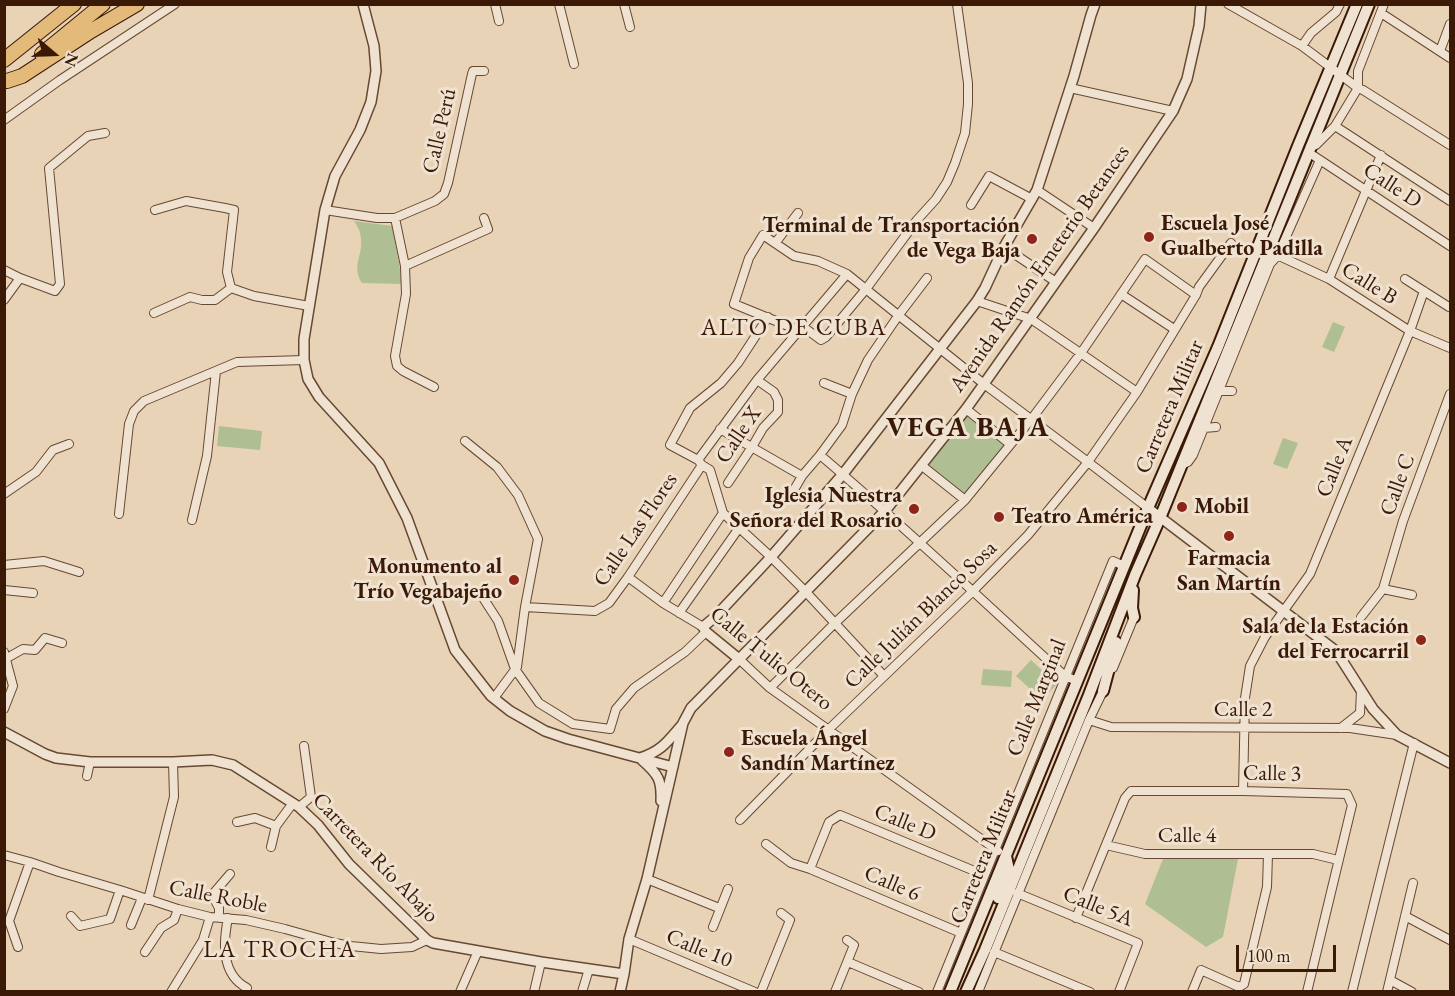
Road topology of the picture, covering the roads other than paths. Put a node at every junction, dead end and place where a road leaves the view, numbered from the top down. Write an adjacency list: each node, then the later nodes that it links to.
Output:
1 (69, 4): 19 (highway)
2 (74, 4): 19 (highway)
3 (103, 4): 30 (highway)
4 (137, 4): 30 (highway)
5 (174, 4): 34 (street)
6 (363, 4): 46 (street)
7 (495, 4): 20 (street)
8 (559, 4): 27 (street)
9 (624, 4): 22 (street)
10 (957, 4): 65 (street)
11 (1095, 4): 31 (street)
12 (1202, 4): 33 (street, Avenida Ramón Emeterio Betances)
13 (1228, 4): 23 (street)
14 (1340, 4): 23 (street)
15 (1357, 4): 29 (main road, Carretera Militar)
16 (1369, 4): 29 (main road, Carretera Militar)
17 (1384, 4): 18 (street)
18 (1381, 13): 24 (street); 32 (street)
19 (58, 18): 26 (highway)
20 (499, 21)
21 (1450, 24): 24 (street)
22 (630, 27)
23 (1302, 46): 29 (street)
24 (1440, 51): 25 (street)
25 (1450, 58)
26 (4, 60)
27 (574, 64)
28 (484, 71): 48 (street, Calle Perú)
29 (1336, 71): 32 (street); 38 (main road, Carretera Militar); 114 (main road, Carretera Militar)
30 (6, 82)
31 (1070, 88): 33 (street); 40 (street)
32 (1358, 88): 35 (street); 37 (street)
33 (1173, 111): 50 (street, Avenida Ramón Emeterio Betances)
34 (4, 120)
35 (1335, 126): 38 (street); 39 (street)
36 (105, 133): 59 (street)
37 (1450, 145)
38 (1315, 155): 41 (street, Calle D); 55 (main road, Carretera Militar); 55 (street)
39 (1381, 155): 41 (street); 43 (street)
40 (1038, 190): 42 (street); 50 (street)
41 (1366, 190): 53 (street, Calle D); 61 (street)
42 (1032, 199): 44 (street); 54 (street)
43 (1450, 201)
44 (971, 205)
45 (155, 210): 64 (street)
46 (325, 210): 48 (street, Calle Perú); 71 (street)
47 (798, 213): 51 (street)
48 (395, 218): 56 (street)
49 (484, 218): 56 (street)
50 (1094, 228): 63 (street, Avenida Ramón Emeterio Betances)
51 (776, 242): 58 (street); 75 (street)
52 (1231, 243): 68 (street, Calle Julián Blanco Sosa)
53 (1450, 246)
54 (1004, 247): 63 (street); 70 (street)
55 (1273, 253): 61 (street, Calle B); 89 (street); 107 (main road, Carretera Militar)
56 (405, 266): 88 (street)
57 (4, 270): 59 (street)
58 (847, 274): 65 (street); 77 (street, Calle Las Flores)
59 (20, 278): 69 (street)
60 (927, 278): 74 (street)
61 (1329, 279): 79 (street, Calle B)
62 (1405, 279): 66 (street)
63 (1056, 282): 76 (street, Avenida Ramón Emeterio Betances)
64 (231, 288): 71 (street); 73 (street)
65 (866, 289): 74 (street); 77 (street)
66 (1424, 291): 72 (street); 79 (street, Calle A)
67 (1121, 294): 68 (street); 78 (street); 82 (street)
68 (1196, 295): 78 (street, Calle Julián Blanco Sosa)
69 (4, 300)
70 (977, 300): 76 (street); 81 (street)
71 (309, 306): 83 (street)
72 (1449, 307)
73 (154, 313)
74 (898, 316): 81 (street); 93 (street)
75 (768, 317): 77 (street); 105 (street)
76 (1031, 319): 82 (street); 87 (street, Avenida Ramón Emeterio Betances)
77 (800, 328): 85 (street, Calle Las Flores)
78 (1174, 330): 91 (street, Calle Julián Blanco Sosa)
79 (1410, 331): 80 (street, Calle B); 137 (street, Calle A)
80 (1450, 348)
81 (940, 349): 87 (street); 108 (street)
82 (1081, 353): 91 (street); 95 (street)
83 (304, 360): 84 (street); 154 (street)
84 (216, 370): 117 (street); 119 (street)
85 (757, 380): 98 (street, Calle Las Flores); 102 (street, Calle X)
86 (824, 383): 93 (street)
87 (984, 384): 94 (street, Avenida Ramón Emeterio Betances); 95 (street)
88 (434, 387)
89 (1218, 391): 90 (street); 97 (street)
90 (1232, 391)
91 (1137, 392): 104 (street, Calle Julián Blanco Sosa)
92 (1450, 393): 128 (street, Calle C)
93 (852, 394): 103 (street)
94 (966, 409): 101 (street); 106 (street, Avenida Ramón Emeterio Betances)
95 (1031, 419): 101 (street); 104 (street)
96 (1216, 427): 97 (street)
97 (1204, 428): 107 (street)
98 (720, 429): 102 (street); 105 (street, Calle Las Flores)
99 (465, 441): 136 (street)
100 (69, 444): 111 (street)
101 (1010, 444): 113 (street)
102 (752, 447): 109 (street); 110 (street, Calle X)
103 (820, 455): 108 (street); 109 (street)
104 (1088, 462): 114 (street); 131 (street, Calle Julián Blanco Sosa)
105 (700, 463): 116 (street); 127 (street, Calle Las Flores)
106 (921, 465): 113 (street); 115 (street, Avenida Ramón Emeterio Betances)
107 (1181, 465): 118 (main road, Carretera Militar)
108 (843, 474): 115 (street); 122 (street)
109 (802, 476): 112 (street)
110 (728, 483)
111 (4, 494)
112 (791, 495)
113 (965, 500): 121 (street)
114 (1148, 508): 118 (street); 124 (main road, Carretera Militar)
115 (885, 511): 121 (street); 130 (street, Avenida Ramón Emeterio Betances)
116 (723, 513): 120 (street); 135 (street)
117 (120, 514)
118 (1160, 518): 126 (main road, Carretera Militar); 137 (street)
119 (192, 520)
120 (739, 528): 122 (street); 138 (street)
121 (920, 542): 131 (street); 141 (street)
122 (771, 557): 130 (street); 143 (street)
123 (4, 565): 125 (street)
124 (1124, 566): 149 (street, Calle Marginal); 150 (main road, Carretera Militar)
125 (79, 572)
126 (1135, 575): 139 (main road); 142 (main road, Carretera Militar)
127 (628, 577): 135 (street, Calle Tulio Otero); 136 (street, Calle Las Flores)
128 (1383, 589): 134 (street); 140 (street)
129 (4, 590): 132 (street)
130 (805, 591): 141 (street); 146 (street, Avenida Ramón Emeterio Betances)
131 (972, 592): 148 (street, Calle Julián Blanco Sosa); 149 (street)
132 (33, 593)
133 (480, 593): 147 (street)
134 (1412, 595)
135 (663, 603): 138 (street, Calle Tulio Otero)
136 (525, 607): 147 (street)
137 (1284, 611): 152 (street); 158 (street, Calle A)
138 (679, 613): 143 (street, Calle Tulio Otero)
139 (1134, 617): 153 (street)
140 (1361, 617)
141 (835, 623): 148 (street); 151 (street)
142 (1116, 624): 153 (main road); 170 (main road, Carretera Militar)
143 (704, 630): 146 (street, Calle Tulio Otero); 147 (street)
144 (62, 643): 145 (street)
145 (6, 655): 155 (street)
146 (739, 660): 151 (street, Calle Tulio Otero); 157 (street, Avenida Ramón Emeterio Betances)
147 (515, 669): 154 (street)
148 (884, 676): 160 (street, Calle Julián Blanco Sosa)
149 (1065, 676): 150 (street); 181 (street, Calle Marginal)
150 (1077, 681): 184 (main road, Carretera Militar)
151 (770, 688): 160 (street, Calle Tulio Otero)
152 (1361, 690): 159 (street); 162 (street)
153 (1103, 691): 156 (street)
154 (494, 698): 165 (street)
155 (4, 709)
156 (1089, 720): 158 (street, Calle 2); 194 (street)
157 (683, 723): 165 (street); 169 (street, Avenida Ramón Emeterio Betances)
158 (1244, 728): 159 (street, Calle 2); 172 (street, Calle A)
159 (1341, 728): 162 (street, Calle 2)
160 (828, 730): 174 (street, Calle Julián Blanco Sosa); 181 (street, Calle Tulio Otero)
161 (4, 732): 166 (street, Carretera Río Abajo)
162 (1397, 735): 163 (street)
163 (1413, 743): 168 (street); 238 (street)
164 (304, 746): 173 (street)
165 (640, 758): 169 (street); 177 (street)
166 (90, 762): 167 (street, Carretera Río Abajo); 171 (street)
167 (173, 762): 173 (street, Carretera Río Abajo); 195 (street)
168 (1450, 763)
169 (673, 767): 177 (street, Avenida Ramón Emeterio Betances)
170 (1059, 767): 184 (main road); 213 (main road, Carretera Militar)
171 (87, 776)
172 (1243, 791): 179 (street, Calle 3); 185 (street, Calle 3)
173 (296, 805): 176 (street); 209 (street, Carretera Río Abajo)
174 (741, 820)
175 (237, 822): 176 (street)
176 (276, 826): 180 (street)
177 (659, 827): 190 (street, Avenida Ramón Emeterio Betances)
178 (766, 844): 187 (street, Calle 6)
179 (1106, 845): 182 (street, Calle 4); 203 (street, Calle 3)
180 (271, 847)
181 (995, 850): 184 (street, Calle Tulio Otero); 189 (street, Calle Marginal)
182 (1269, 854): 185 (street, Calle 4); 236 (street)
183 (4, 855): 186 (street, Calle Roble)
184 (1006, 856): 213 (main road); 231 (main road, Carretera Militar)
185 (1338, 860): 237 (street, Calle 3)
186 (30, 862): 193 (street, Calle Roble); 211 (street)
187 (810, 869): 189 (street, Calle D); 206 (street, Calle 6)
188 (230, 874): 202 (street)
189 (984, 875): 206 (street, Calle Marginal)
190 (647, 879): 196 (street); 207 (street, Avenida Ramón Emeterio Betances)
191 (1413, 883): 200 (street)
192 (728, 888): 196 (street)
193 (120, 890): 195 (street, Calle Roble); 199 (street)
194 (1017, 893): 203 (street, Calle 5A); 213 (street)
195 (145, 899): 197 (street, Calle Roble); 204 (street)
196 (720, 908): 205 (street)
197 (177, 909): 201 (street, Calle Roble); 214 (street)
198 (781, 913): 227 (street)
199 (71, 916)
200 (1405, 916): 210 (street); 219 (street)
201 (210, 917): 202 (street, Calle Roble); 221 (street)
202 (223, 917): 209 (street, Calle Roble); 220 (street)
203 (1076, 918): 235 (street, Calle 5A)
204 (131, 925)
205 (713, 927)
206 (961, 933): 230 (street, Calle Marginal)
207 (629, 939): 218 (street, Avenida Ramón Emeterio Betances); 226 (street, Calle 10)
208 (847, 939): 216 (street)
209 (427, 940): 212 (street, Carretera Río Abajo)
210 (1450, 940)
211 (18, 947)
212 (478, 951): 215 (street, Carretera Río Abajo); 222 (street)
213 (989, 951): 232 (main road, Carretera Militar); 233 (street); 234 (street)
214 (145, 952)
215 (541, 962): 217 (street, Carretera Río Abajo); 223 (street)
216 (848, 962): 228 (street); 229 (street)
217 (589, 969): 218 (street, Carretera Río Abajo); 224 (street)
218 (624, 974): 225 (street, Avenida Ramón Emeterio Betances)
219 (1390, 980): 239 (street); 240 (street)
220 (247, 988)
221 (171, 992)
222 (460, 992)
223 (534, 992)
224 (582, 992)
225 (620, 992)
226 (755, 992)
227 (761, 992)
228 (835, 992)
229 (919, 992)
230 (937, 992)
231 (950, 992)
232 (966, 992)
233 (978, 992)
234 (1090, 992)
235 (1119, 992)
236 (1192, 992)
237 (1307, 992)
238 (1352, 992)
239 (1387, 992)
240 (1412, 992)

